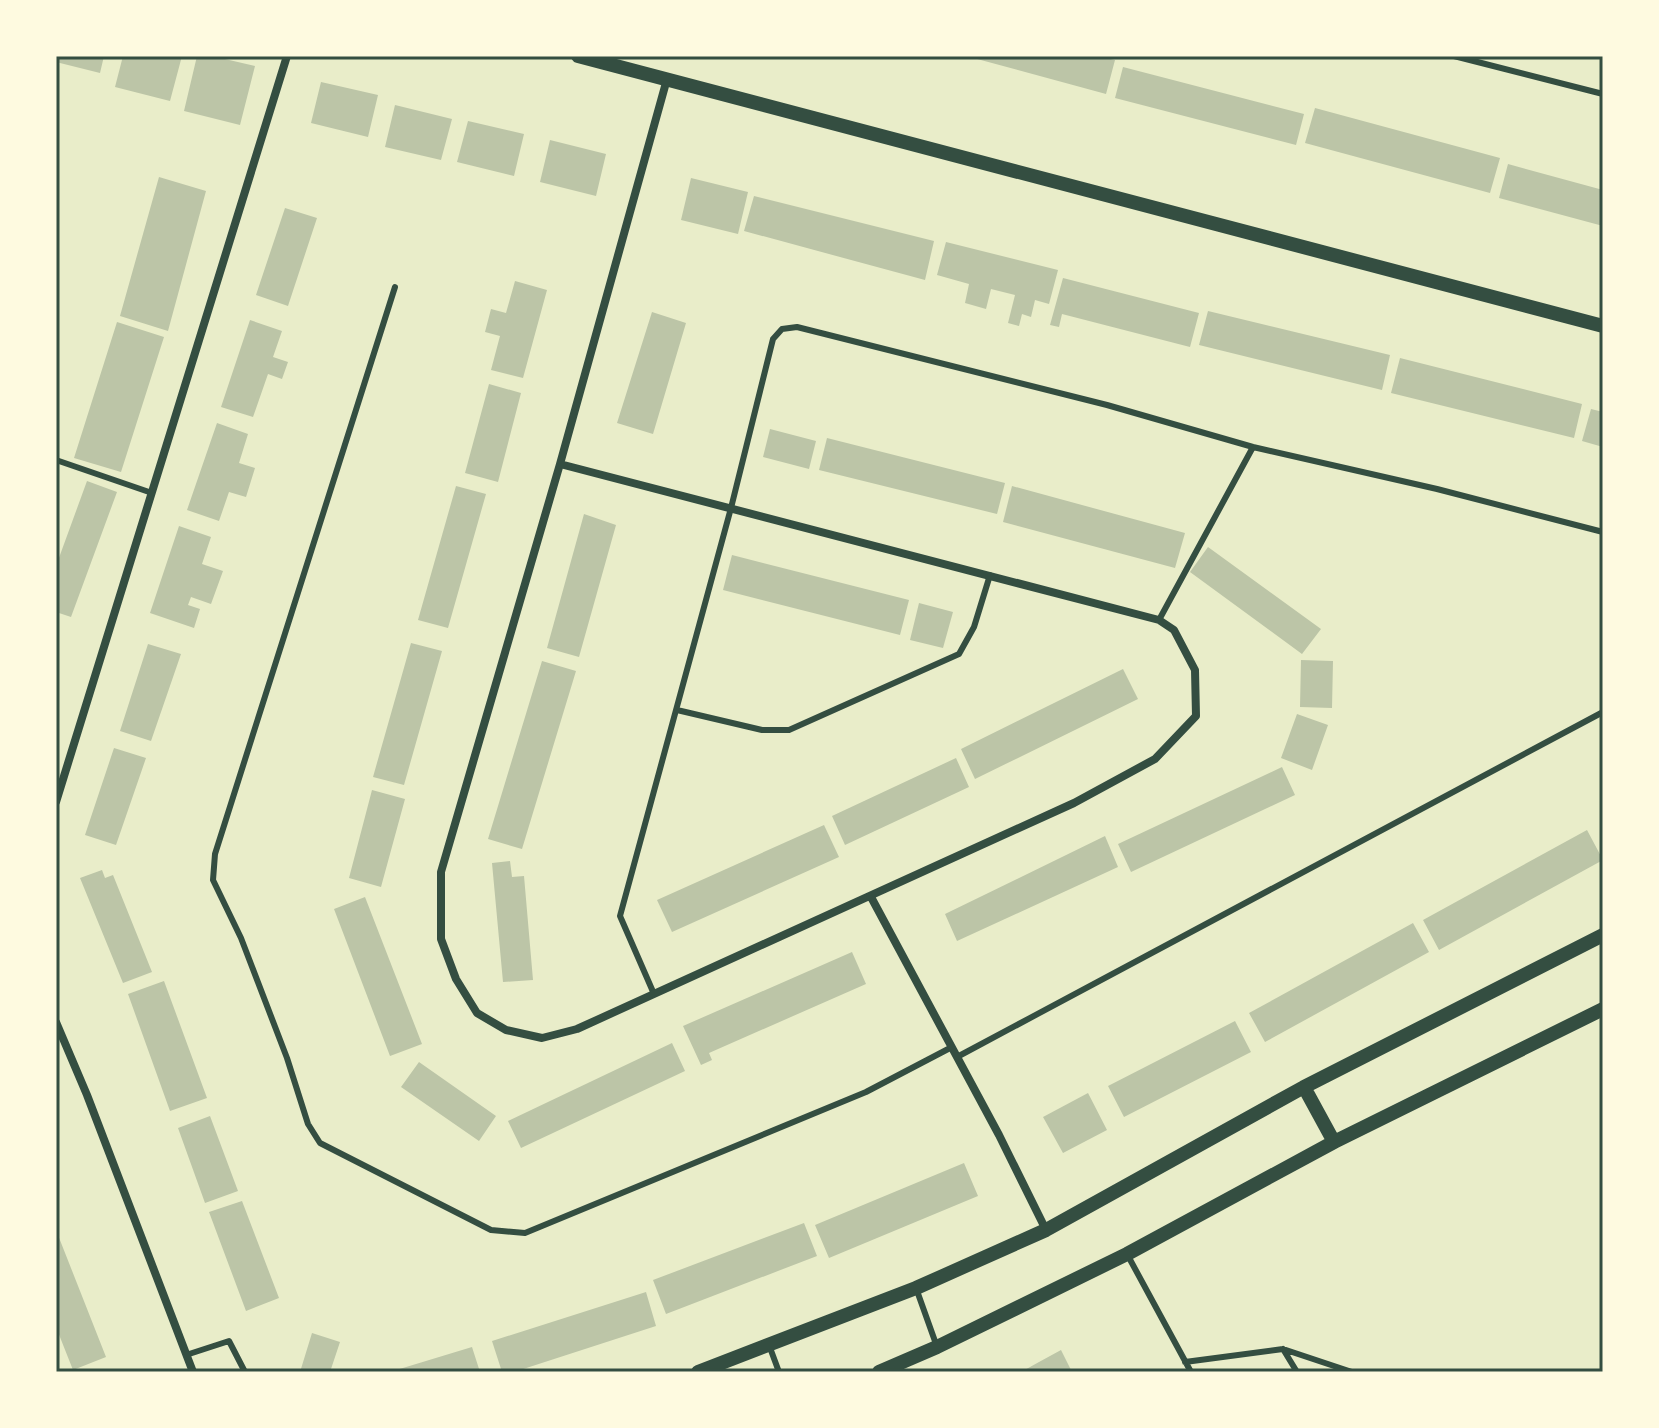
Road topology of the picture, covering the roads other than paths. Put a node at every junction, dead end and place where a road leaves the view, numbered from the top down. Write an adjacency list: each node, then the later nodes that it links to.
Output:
1 (287, 56): 11 (street)
2 (578, 56): 4 (street)
3 (1454, 56): 5 (lane)
4 (667, 79): 7 (street); 10 (street)
5 (1603, 94)
6 (395, 287): 24 (lane)
7 (1603, 326)
8 (1253, 447): 12 (lane); 13 (lane); 15 (lane)
9 (56, 460): 11 (lane)
10 (560, 464): 12 (street); 21 (street)
11 (152, 493): 18 (street)
12 (731, 508): 14 (street); 16 (lane)
13 (1603, 532)
14 (990, 575): 15 (street); 16 (lane)
15 (1159, 620): 19 (street)
16 (677, 710): 21 (lane)
17 (1603, 712): 25 (lane)
18 (56, 802)
19 (871, 897): 21 (street); 24 (street)
20 (1603, 935): 26 (street)
21 (654, 994)
22 (1603, 1009): 27 (street)
23 (56, 1022): 34 (street)
24 (952, 1047): 25 (street)
25 (957, 1057): 28 (street)
26 (1304, 1087): 27 (street); 28 (street)
27 (1334, 1142): 29 (street)
28 (1046, 1230): 30 (street)
29 (1127, 1254): 32 (street); 35 (lane)
30 (916, 1288): 31 (street); 32 (lane)
31 (769, 1345): 38 (street); 39 (lane)
32 (937, 1347): 40 (street)
33 (1283, 1349): 35 (lane); 42 (lane); 43 (lane)
34 (186, 1355): 36 (street); 37 (lane)
35 (1185, 1362): 41 (lane)
36 (193, 1372)
37 (245, 1372)
38 (698, 1372)
39 (779, 1372)
40 (879, 1372)
41 (1191, 1372)
42 (1297, 1372)
43 (1352, 1372)

